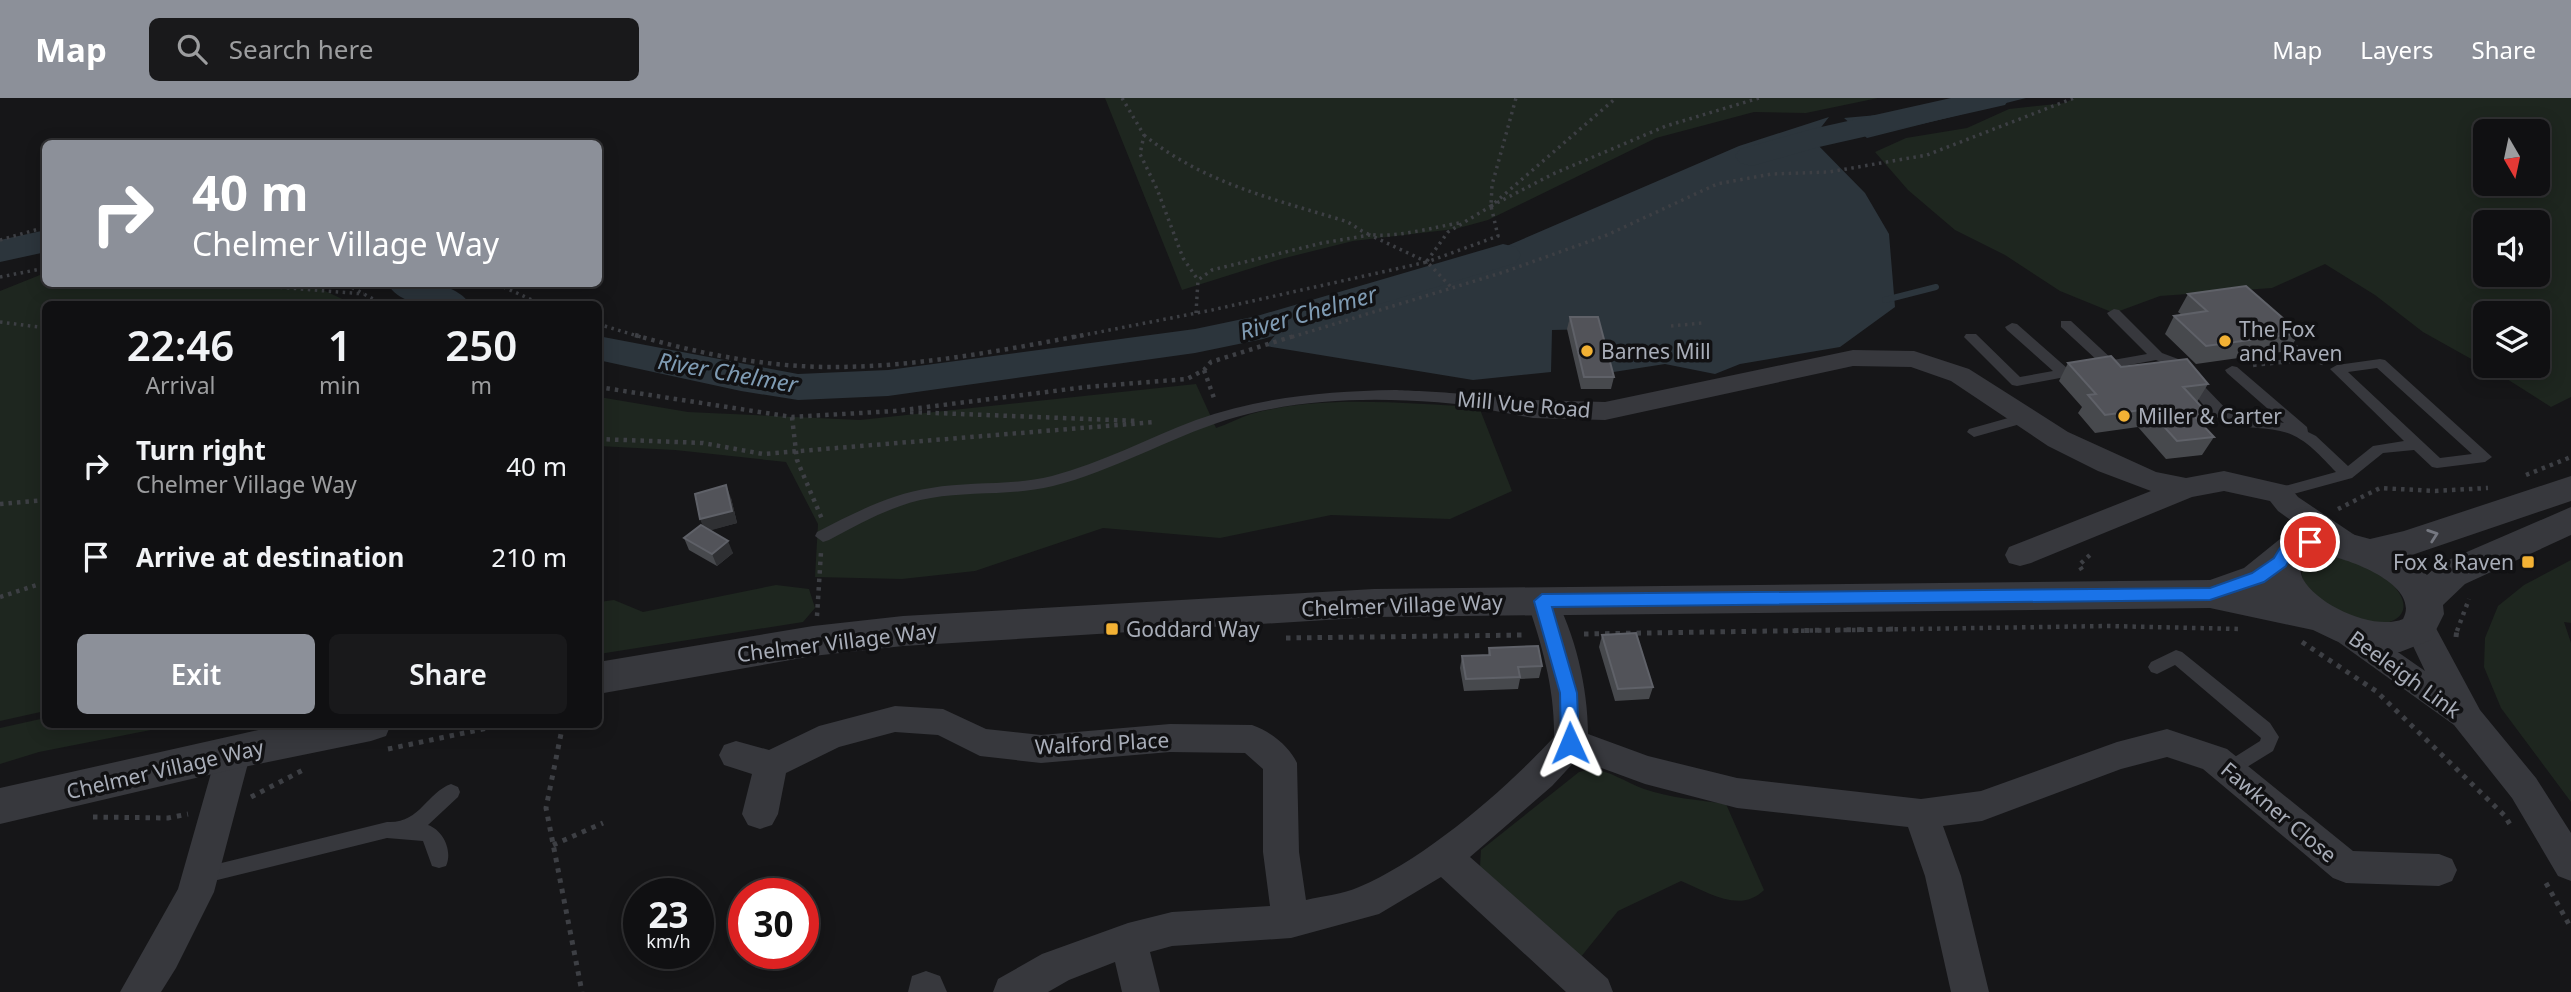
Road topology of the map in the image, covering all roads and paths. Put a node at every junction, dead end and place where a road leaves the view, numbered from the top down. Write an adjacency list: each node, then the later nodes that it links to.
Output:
1 (1122, 98): 6 (path)
2 (1516, 98): 7 (path)
3 (1616, 98): 7 (path)
4 (1759, 98): 7 (path)
5 (2074, 98): 19 (path)
6 (1144, 135): 10 (path); 15 (path)
7 (1491, 206): 8 (path); 12 (path)
8 (1459, 223): 10 (path); 12 (path)
9 (42, 228): 11 (path)
10 (1370, 235): 12 (path); 15 (path)
11 (0, 240)
12 (1428, 264): 19 (path); 23 (path)
13 (42, 269): 14 (path)
14 (0, 277)
15 (1198, 280): 23 (path)
16 (276, 287): 20 (path)
17 (351, 287): 20 (path)
18 (504, 287): 22 (path)
19 (1452, 288): 39 (path)
20 (364, 294): 21 (path)
21 (377, 301)
22 (534, 301)
23 (1196, 313): 28 (path)
24 (2114, 313): 34 (lane)
25 (0, 322): 30 (path)
26 (1702, 323): 29 (path)
27 (2066, 324): 36 (lane)
28 (602, 325)
29 (1671, 326)
30 (42, 327)
31 (2012, 327): 40 (lane)
32 (2282, 335): 35 (path)
33 (1971, 337): 40 (lane)
34 (2157, 356): 36 (lane); 48 (lane)
35 (2309, 359): 37 (path); 38 (path)
36 (2110, 365): 40 (lane)
37 (2232, 369): 48 (lane)
38 (2337, 369): 49 (lane); 49 (lane)
39 (1203, 370): 43 (path); 44 (path)
40 (2064, 373)
41 (602, 388): 43 (path)
42 (1500, 404): 44 (lane, Mill Vue Road); 45 (street, Mill Vue Road)
43 (895, 411): 47 (path)
44 (1220, 417): 57 (lane, Mill Vue Road)
45 (2026, 418): 46 (lane); 51 (street, Mill Vue Road)
46 (1974, 432)
47 (602, 439)
48 (2311, 439): 50 (lane)
49 (2417, 445): 50 (lane)
50 (2347, 474): 53 (lane)
51 (2186, 488): 53 (street, Mill Vue Road); 59 (street)
52 (2571, 488): 58 (street, Chelmer Village Way, one-way to 52)
53 (2284, 498): 58 (street, Mill Vue Road); 60 (street)
54 (42, 500): 55 (path)
55 (0, 503)
56 (2571, 520): 65 (street, Chelmer Village Way)
57 (822, 536)
58 (2358, 549): 60 (street, Chelmer Village Way); 65 (street, Chelmer Village Way)
59 (2020, 555)
60 (2283, 557): 62 (street, Chelmer Village Way); 67 (street, Chelmer Village Way)
61 (42, 583): 64 (path)
62 (2210, 594): 66 (street, Chelmer Village Way); 67 (street, Chelmer Village Way)
63 (2472, 596): 70 (path)
64 (0, 597)
65 (2421, 614): 67 (street, Chelmer Village Way); 75 (street, Beeleigh Link)
66 (1548, 618): 68 (path); 69 (path); 72 (street, Chelmer Village Way); 78 (street)
67 (2320, 629): 73 (street, Beeleigh Link); 74 (path)
68 (2251, 630)
69 (1281, 638)
70 (2455, 643)
71 (2157, 667): 82 (lane)
72 (602, 677)
73 (2420, 685): 74 (path); 75 (street, Beeleigh Link)
74 (2376, 691): 89 (path)
75 (2468, 719): 94 (street, Beeleigh Link)
76 (351, 728): 79 (street, Chelmer Village Way)
77 (562, 728): 90 (path)
78 (1570, 743): 86 (street, Fawkner Close); 91 (street)
79 (234, 752): 84 (street, Chelmer Village Way); 95 (street)
80 (736, 755): 81 (street)
81 (771, 765): 85 (street); 96 (street, Walford Place)
82 (2228, 770): 86 (street, Fawkner Close); 93 (street, Fawkner Close)
83 (451, 792): 88 (lane)
84 (0, 806)
85 (760, 814)
86 (1921, 814): 104 (street)
87 (603, 823): 90 (path)
88 (405, 829): 92 (lane); 95 (lane)
89 (2519, 840)
90 (553, 845): 100 (path)
91 (1444, 857): 96 (street); 103 (street)
92 (439, 860)
93 (2439, 870)
94 (2556, 870): 97 (path)
95 (200, 876): 99 (street)
96 (1291, 921): 98 (street)
97 (2571, 928)
98 (1128, 940): 101 (street); 102 (street)
99 (139, 992)
100 (582, 992)
101 (1012, 992)
102 (1141, 992)
103 (1594, 992)
104 (1970, 992)

